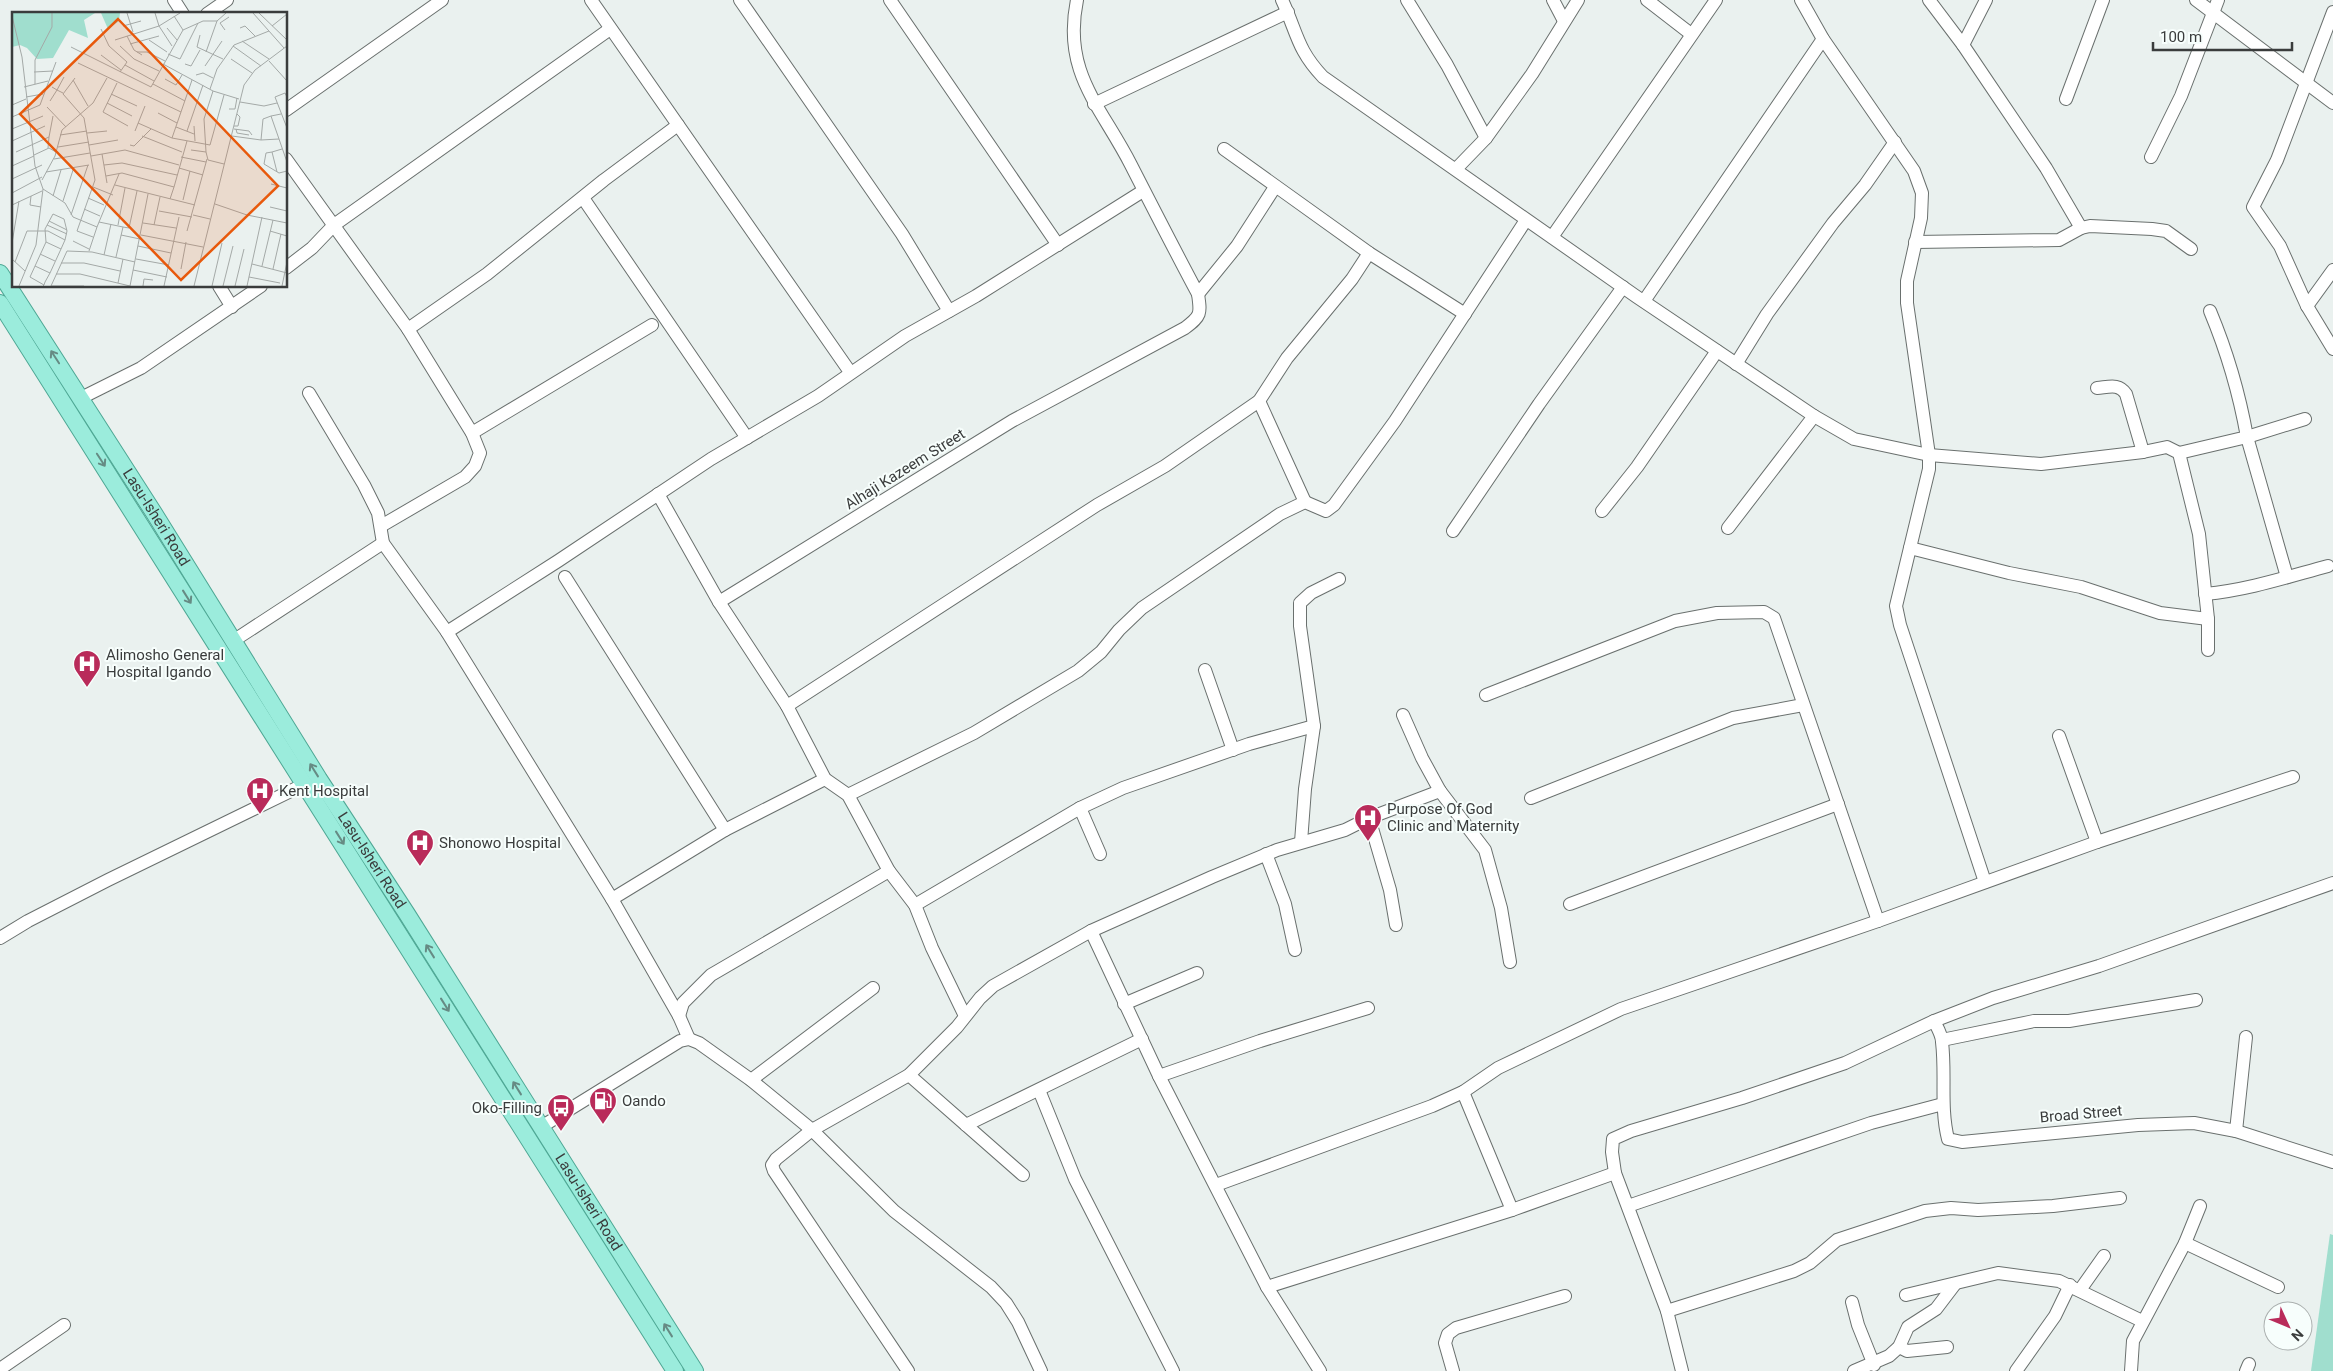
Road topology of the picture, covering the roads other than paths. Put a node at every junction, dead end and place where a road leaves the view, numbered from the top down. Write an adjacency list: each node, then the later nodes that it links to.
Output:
1 (174, 0): 20 (street)
2 (226, 0): 21 (street)
3 (442, 0): 33 (street)
4 (591, 0): 25 (street)
5 (740, 0): 63 (street)
6 (890, 0): 49 (street)
7 (1077, 0): 32 (street)
8 (1407, 0): 35 (street)
9 (1553, 0): 24 (street)
10 (1578, 0): 24 (street)
11 (1647, 0): 26 (street)
12 (1716, 0): 26 (street)
13 (1800, 0): 27 (street)
14 (1929, 0): 28 (street)
15 (1986, 0): 28 (street)
16 (2103, 0): 30 (street)
17 (2196, 0): 23 (street)
18 (2218, 0): 23 (street)
19 (1285, 6): 32 (street); 40 (street)
20 (182, 12)
21 (210, 12)
22 (2333, 12): 29 (street)
23 (2213, 13): 29 (street); 38 (street)
24 (1564, 21): 35 (street)
25 (610, 29): 34 (street); 45 (street)
26 (1691, 34): 47 (street)
27 (1823, 39): 36 (street); 59 (street)
28 (1963, 45): 46 (street)
29 (2307, 83): 31 (street); 61 (street)
30 (2066, 99)
31 (2333, 103)
32 (1094, 104): 42 (street)
33 (288, 109)
34 (678, 125): 43 (street); 71 (street)
35 (1486, 138): 40 (street)
36 (1895, 142): 48 (street); 70 (street)
37 (1224, 149): 41 (street)
38 (2151, 157)
39 (288, 162): 45 (street)
40 (1456, 169): 44 (street)
41 (1275, 187): 51 (street); 58 (street)
42 (1143, 191): 49 (street); 58 (street)
43 (583, 198): 67 (street); 80 (street)
44 (1526, 220): 47 (street); 65 (street)
45 (334, 225): 52 (street); 67 (street)
46 (2081, 228): 48 (street); 50 (street)
47 (1552, 236): 55 (street)
48 (1915, 242): 83 (street)
49 (1058, 245): 63 (street)
50 (2191, 249)
51 (1369, 253): 65 (street); 75 (street)
52 (288, 266)
53 (2333, 270): 61 (street)
54 (0, 273): 74 (main road, Lasu-Isheri Road, one-way to 54)
55 (1623, 287): 59 (street); 89 (street)
56 (220, 288): 62 (street)
57 (259, 288): 62 (street)
58 (1198, 294): 97 (street, Alhaji Kazeem Street)
59 (1644, 301): 69 (street)
60 (0, 303): 112 (main road, Lasu-Isheri Road, one-way to 112)
61 (2307, 306): 68 (street)
62 (232, 307): 74 (street)
63 (950, 311): 71 (street)
64 (2210, 311): 79 (street)
65 (1465, 314): 85 (street)
66 (652, 325): 78 (street)
67 (408, 329): 78 (street)
68 (2333, 350)
69 (1717, 351): 70 (street); 86 (street)
70 (1736, 364): 76 (street)
71 (850, 372): 80 (street)
72 (2097, 388): 81 (street)
73 (309, 393): 87 (street)
74 (81, 398): 100 (main road, Lasu-Isheri Road)
75 (1259, 401): 85 (street); 105 (street)
76 (1814, 416): 83 (street); 88 (street)
77 (2305, 419): 79 (street)
78 (472, 433): 87 (street)
79 (2247, 437): 82 (street); 94 (street)
80 (747, 438): 84 (street)
81 (2143, 452): 82 (street); 83 (street)
82 (2179, 452): 96 (street)
83 (1929, 455): 91 (street)
84 (658, 494): 97 (street); 99 (street)
85 (1305, 502): 114 (street)
86 (1602, 511)
87 (381, 526): 90 (street)
88 (1728, 528)
89 (1453, 531)
90 (383, 543): 99 (street); 100 (street)
91 (1910, 548): 98 (street); 125 (street)
92 (2328, 566): 94 (street)
93 (565, 577): 119 (street)
94 (2287, 577): 96 (street)
95 (1339, 579): 107 (street)
96 (2205, 594): 98 (street)
97 (720, 602): 105 (street)
98 (2208, 619): 101 (street)
99 (446, 632): 127 (street)
100 (233, 642): 155 (main road, Lasu-Isheri Road, one-way to 100)
101 (2208, 650)
102 (1205, 670): 109 (street)
103 (1486, 695): 104 (street)
104 (1803, 705): 115 (street); 116 (street)
105 (787, 706): 111 (street)
106 (1403, 715): 113 (street)
107 (1314, 726): 109 (street); 120 (street)
108 (2060, 736): 121 (street)
109 (1233, 750): 117 (street)
110 (2293, 777): 121 (street)
111 (825, 779): 114 (street); 119 (street)
112 (305, 784): 133 (street); 182 (main road, Lasu-Isheri Road, one-way to 182)
113 (1440, 791): 118 (street); 135 (street)
114 (848, 795): 124 (street)
115 (1531, 798)
116 (1838, 804): 128 (street); 130 (street)
117 (1080, 808): 122 (street); 129 (street)
118 (1369, 818): 120 (street); 131 (street)
119 (725, 830): 127 (street)
120 (1301, 842): 123 (street)
121 (2097, 842): 125 (street)
122 (1100, 854)
123 (1266, 854): 132 (street); 134 (street)
124 (888, 871): 129 (street); 141 (street)
125 (1985, 882): 130 (street)
126 (2333, 883): 143 (street)
127 (612, 899): 141 (street)
128 (1570, 904)
129 (915, 905): 142 (street)
130 (1878, 920): 152 (street)
131 (1396, 925)
132 (1091, 931): 139 (street); 142 (street)
133 (0, 938)
134 (1295, 950)
135 (1510, 962)
136 (1197, 973): 139 (street)
137 (873, 988): 150 (street)
138 (2196, 1000): 147 (street)
139 (1124, 1004): 146 (street)
140 (1368, 1008): 149 (street)
141 (679, 1016): 145 (street)
142 (965, 1016): 148 (street)
143 (1934, 1021): 147 (street, Broad Street); 159 (street)
144 (2246, 1037): 157 (street)
145 (689, 1039): 150 (street); 155 (street)
146 (1142, 1039): 149 (street); 151 (street)
147 (1942, 1040): 153 (street, Broad Street)
148 (909, 1075): 154 (street); 156 (street)
149 (1159, 1076): 161 (street)
150 (751, 1080): 156 (street)
151 (1039, 1090): 154 (street); 186 (street)
152 (1463, 1092): 161 (street); 165 (street)
153 (1942, 1104): 157 (street, Broad Street); 163 (street)
154 (966, 1125): 160 (street)
155 (541, 1127): 183 (main road, Lasu-Isheri Road, one-way to 155)
156 (812, 1130): 184 (street); 185 (street)
157 (2236, 1131): 158 (street, Broad Street)
158 (2333, 1160)
159 (1614, 1173): 163 (street); 165 (street)
160 (1022, 1175)
161 (1216, 1185): 169 (street)
162 (2120, 1198): 175 (street)
163 (1628, 1206): 175 (street)
164 (2200, 1206): 166 (street)
165 (1512, 1210): 169 (street)
166 (2185, 1243): 171 (street); 176 (street)
167 (2104, 1256): 170 (street)
168 (1955, 1284): 170 (street); 172 (street); 178 (street)
169 (1267, 1287): 187 (street)
170 (2075, 1287): 176 (street); 191 (street)
171 (2278, 1287)
172 (1906, 1295)
173 (1566, 1296): 188 (street)
174 (1852, 1302): 180 (street)
175 (1667, 1312): 189 (street)
176 (2142, 1321): 192 (street)
177 (64, 1325): 181 (street)
178 (1899, 1347): 179 (street); 180 (street)
179 (1947, 1347)
180 (1874, 1364): 190 (street)
181 (0, 1369)
182 (675, 1371)
183 (694, 1371)
184 (908, 1371)
185 (1041, 1371)
186 (1173, 1371)
187 (1320, 1371)
188 (1453, 1371)
189 (1682, 1371)
190 (1854, 1371)
191 (2016, 1371)
192 (2131, 1371)

